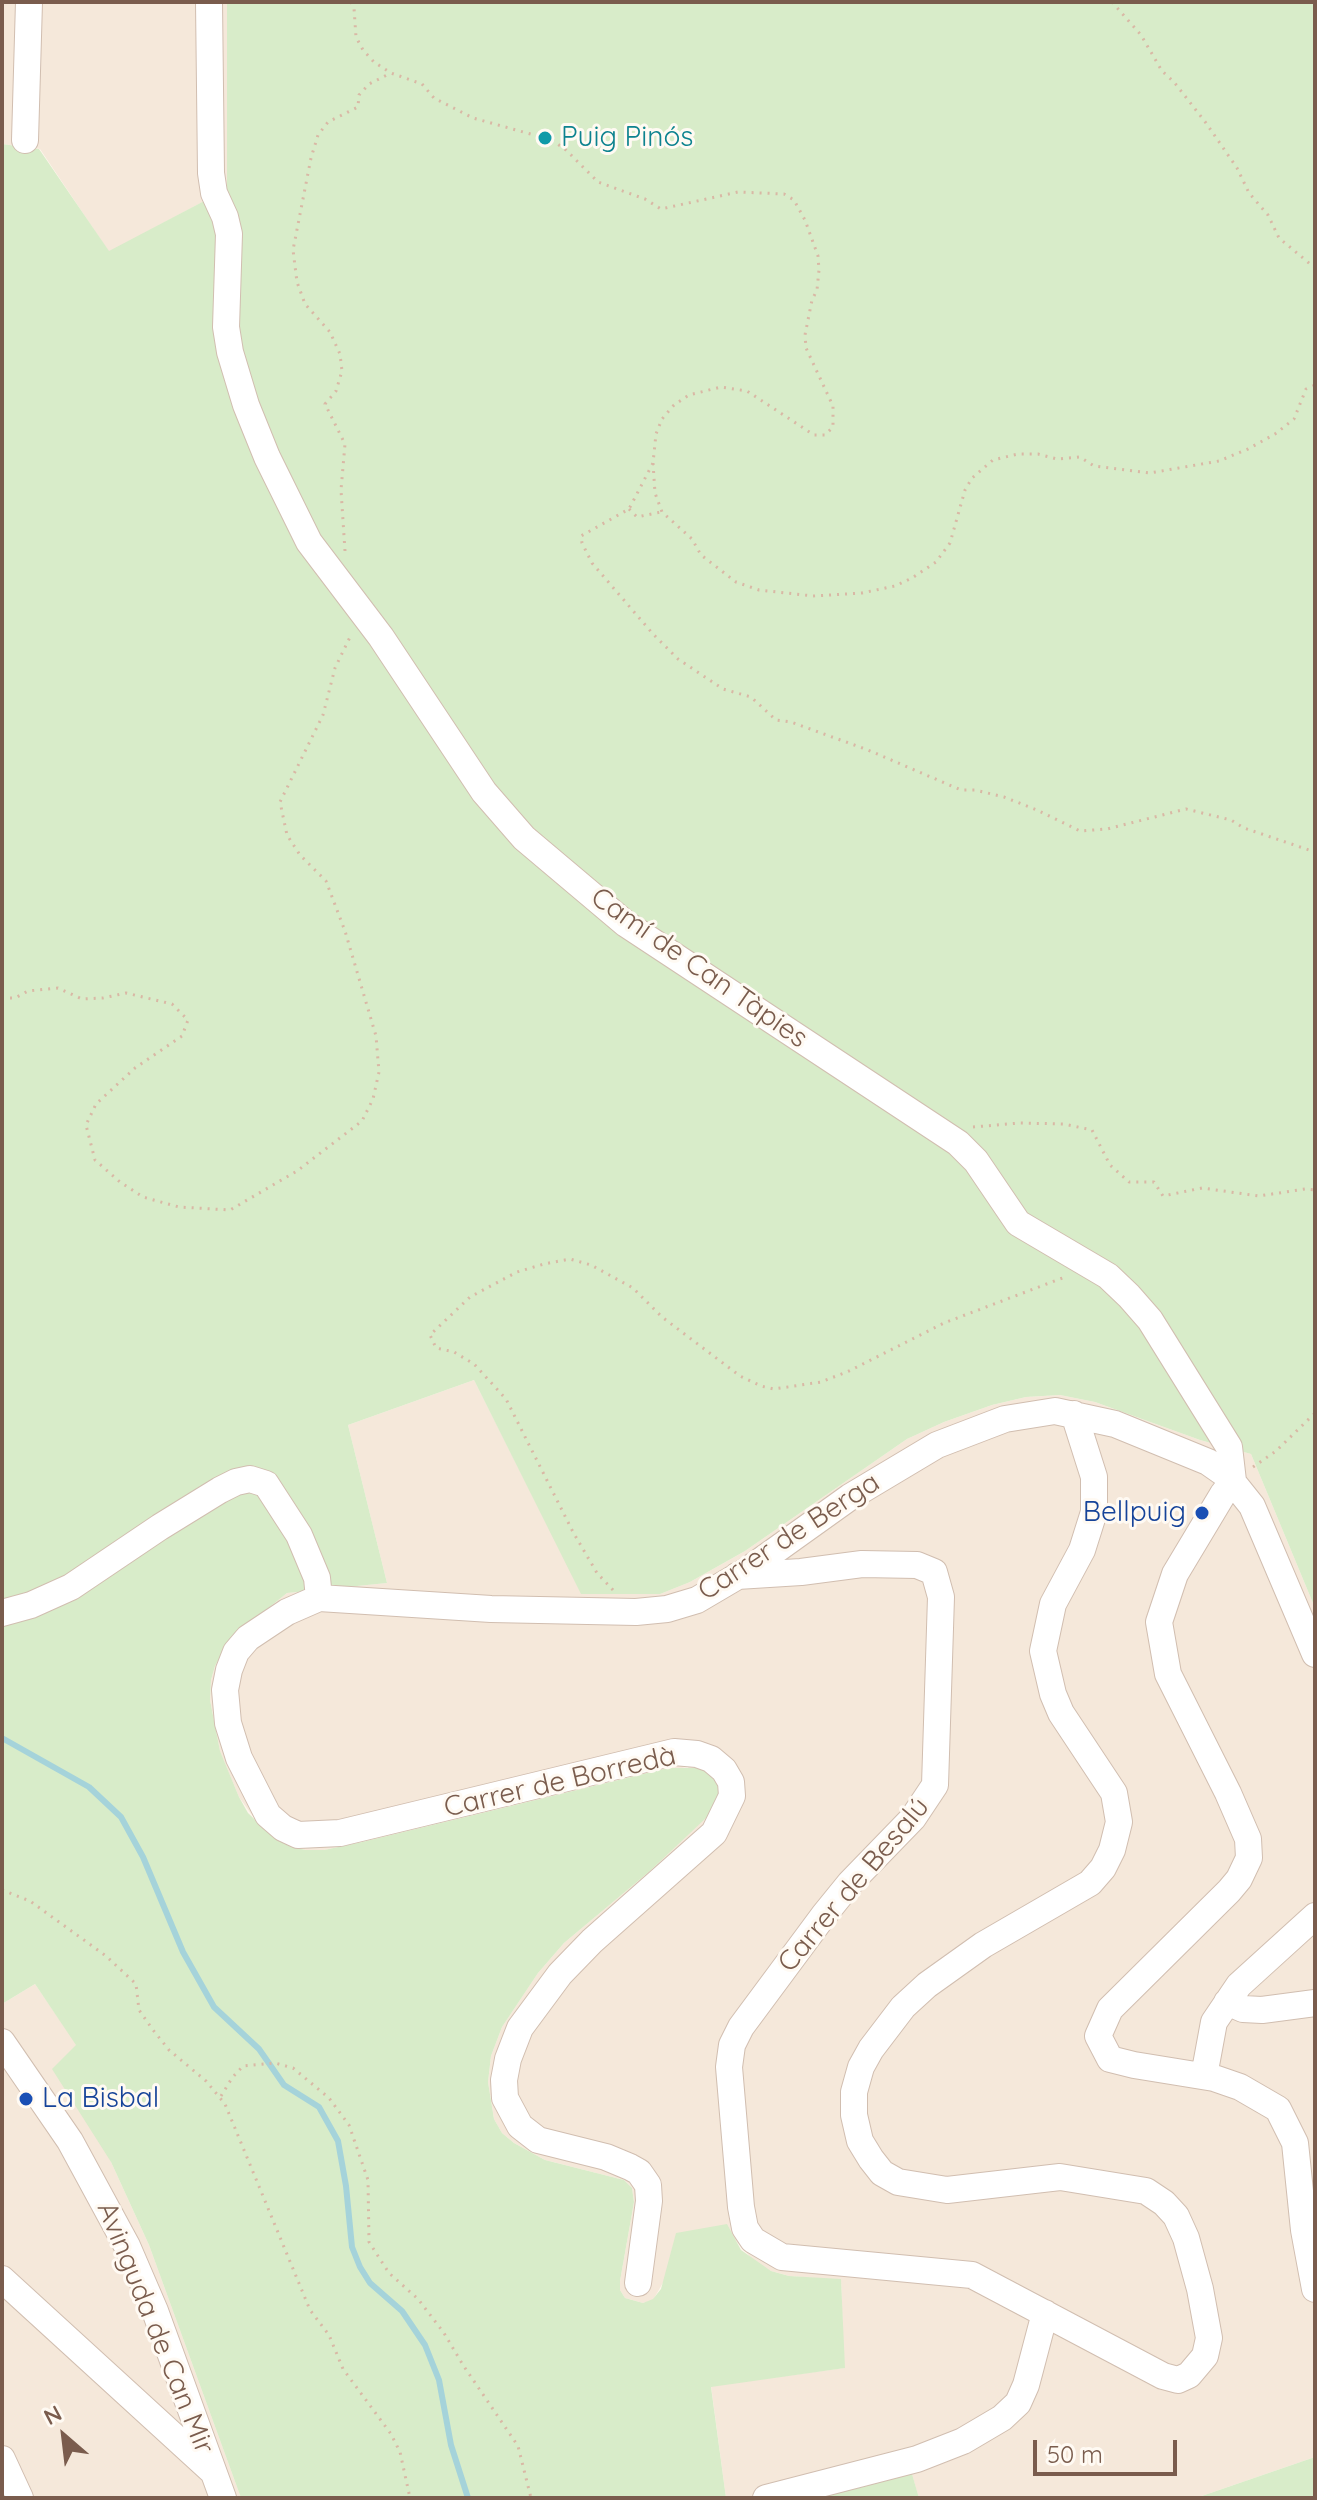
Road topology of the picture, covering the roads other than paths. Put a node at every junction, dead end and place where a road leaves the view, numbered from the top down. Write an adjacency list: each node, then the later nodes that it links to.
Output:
1 (29, 2): 3 (street)
2 (209, 2): 5 (street, Camí de Can Tàpies)
3 (25, 140)
4 (1074, 1414): 5 (street, Carrer de Berga); 6 (street, Carrer de Berga); 18 (street, Carrer de Besalú)
5 (1233, 1481): 9 (street); 14 (street)
6 (737, 1576): 7 (street, Carrer de Berga); 18 (street, Carrer de Besalú)
7 (319, 1598): 8 (street); 16 (street, Carrer de Borredà)
8 (2, 1613)
9 (1315, 1654)
10 (1315, 1916): 11 (street)
11 (1227, 2002): 12 (street); 14 (street)
12 (1315, 2003)
13 (2, 2042): 20 (street, Avinguda de Can Mir)
14 (1204, 2076): 17 (street)
15 (2, 2279): 20 (street)
16 (638, 2283)
17 (1315, 2289)
18 (1045, 2313): 22 (street)
19 (2, 2459): 21 (street)
20 (219, 2486)
21 (20, 2498)
22 (766, 2498)

